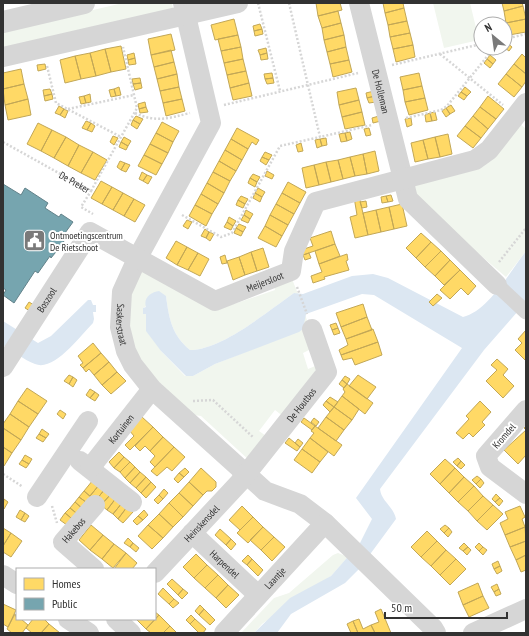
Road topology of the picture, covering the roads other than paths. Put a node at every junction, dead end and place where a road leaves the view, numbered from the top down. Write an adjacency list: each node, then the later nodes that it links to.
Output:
1 (84, 3): 5 (street)
2 (238, 3): 4 (street)
3 (359, 3): 8 (street, De Holleman)
4 (184, 9): 6 (street); 9 (street, Saskerstraat)
5 (3, 22)
6 (3, 57)
7 (523, 113): 8 (street, Meijersloot)
8 (401, 179): 9 (street, Meijersloot); 10 (street)
9 (137, 259): 13 (street, Boszool); 14 (street, Saskerstraat)
10 (493, 280): 11 (street)
11 (526, 312)
12 (310, 323): 19 (street, De Houtbos)
13 (8, 359)
14 (152, 389): 18 (street, Kortuinen); 19 (street, Saskerstraat)
15 (526, 410): 20 (street, Kromdel)
16 (88, 421): 17 (street)
17 (68, 451): 18 (street); 21 (street)
18 (90, 468): 22 (street)
19 (246, 473): 24 (street, Saskerstraat); 25 (street, Heinskensdel)
20 (526, 494)
21 (37, 497)
22 (132, 502)
23 (95, 505): 26 (street, Hakebos)
24 (325, 523): 30 (street, Laantje); 39 (street, Saskerstraat)
25 (192, 533): 27 (street, Heinskensdel); 30 (street, Harpendel)
26 (93, 568)
27 (156, 572)
28 (3, 575): 29 (street)
29 (16, 583)
30 (258, 595): 38 (street, Laantje)
31 (526, 609): 40 (street)
32 (70, 620): 35 (street)
33 (114, 620): 36 (street)
34 (116, 620): 37 (street)
35 (89, 633)
36 (103, 633)
37 (131, 633)
38 (224, 633)
39 (436, 633)
40 (473, 633)

